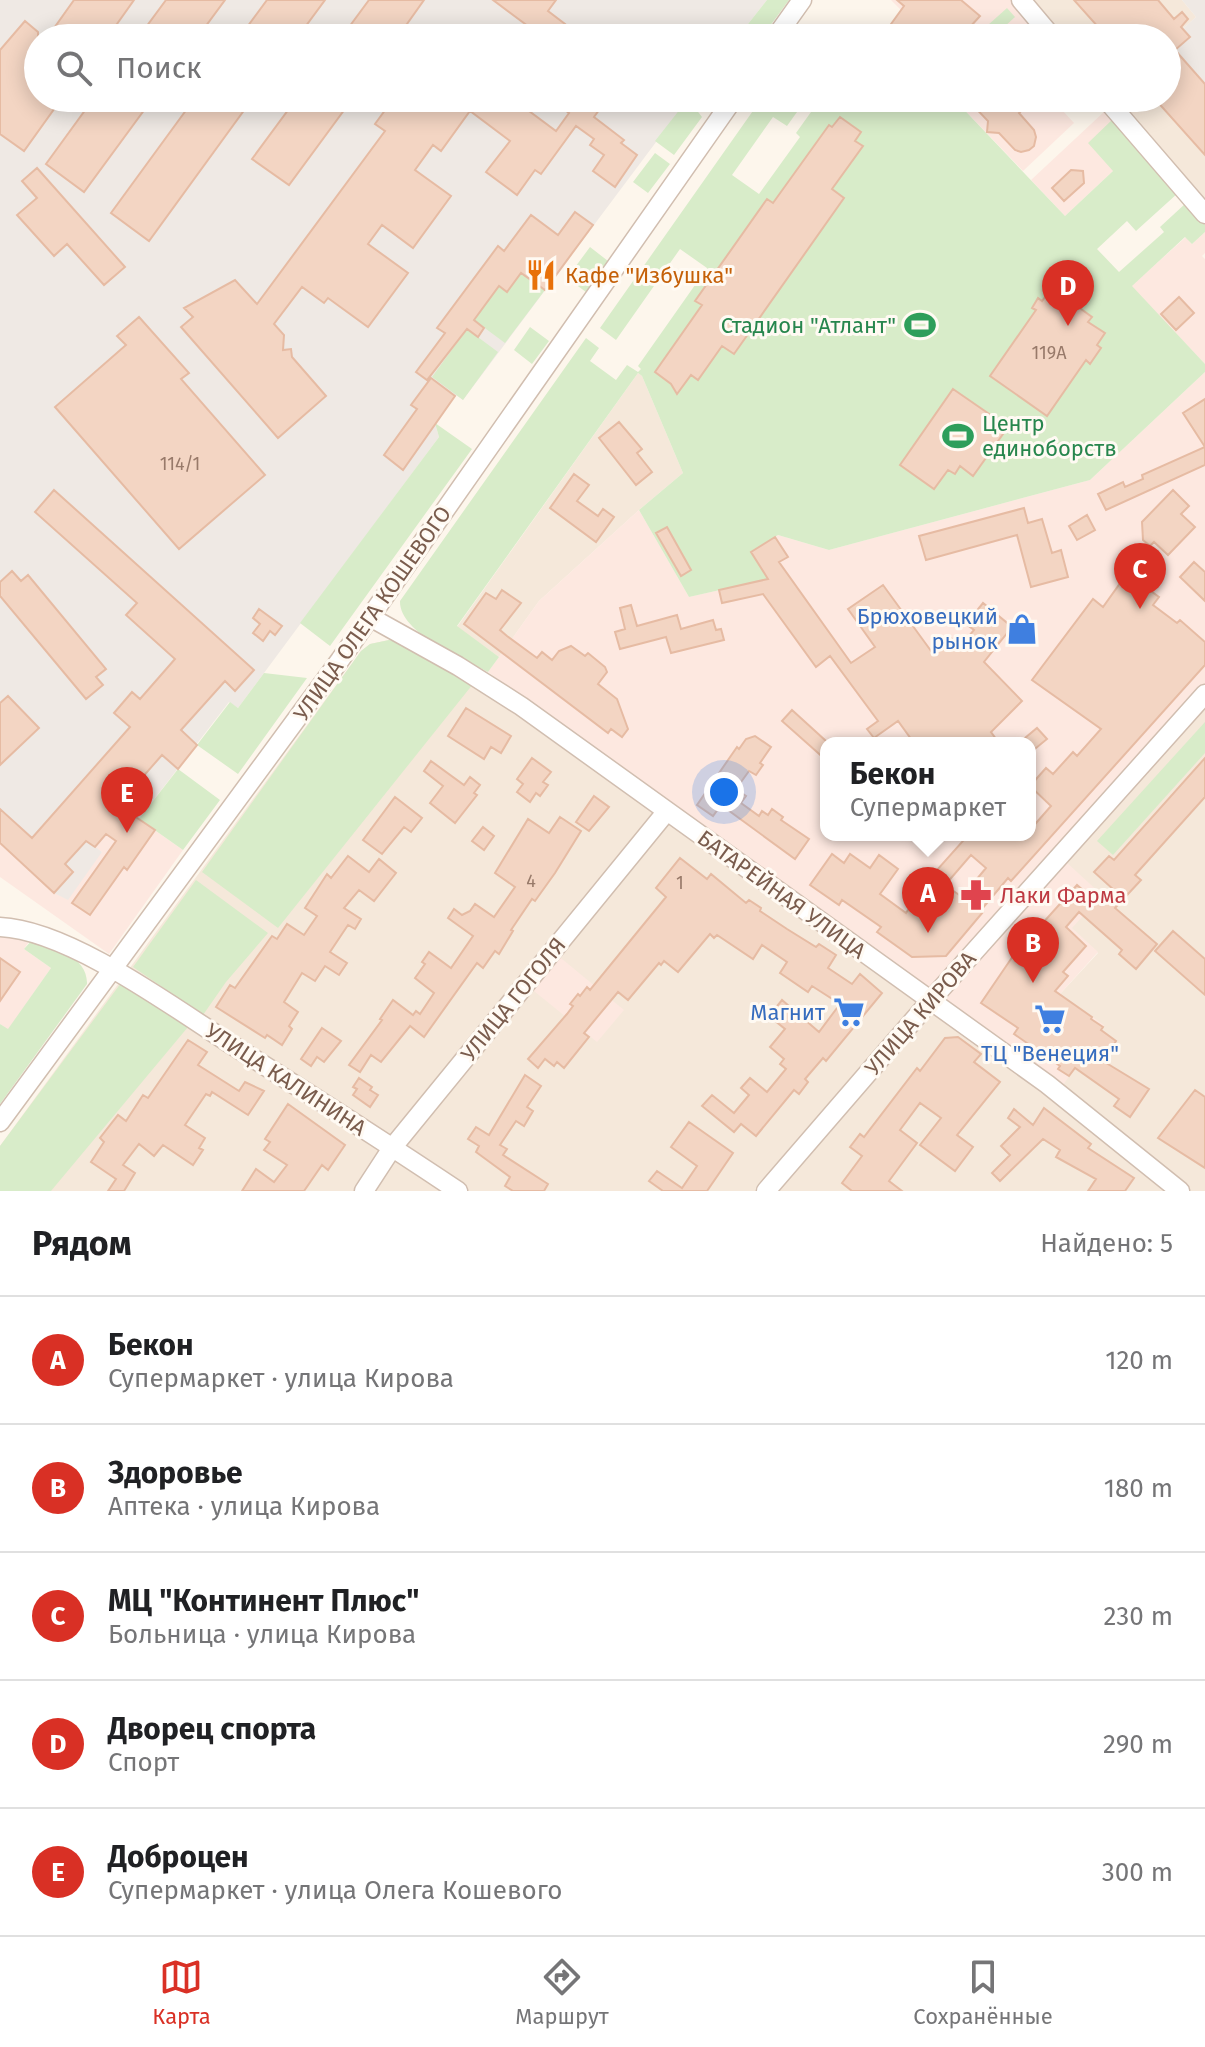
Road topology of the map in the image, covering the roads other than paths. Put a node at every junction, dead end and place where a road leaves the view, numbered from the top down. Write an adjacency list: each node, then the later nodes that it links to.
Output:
1 (802, 0): 3 (street)
2 (1021, 0): 4 (street)
3 (785, 24)
4 (1041, 24)
5 (724, 112): 8 (street, УЛИЦА ОЛЕГА КОШЕВОГО)
6 (1117, 112): 7 (street)
7 (1205, 214)
8 (370, 617): 10 (street, БАТАРЕЙНАЯ УЛИЦА); 12 (street, УЛИЦА ОЛЕГА КОШЕВОГО)
9 (1205, 694): 13 (street, УЛИЦА КИРОВА)
10 (667, 811): 13 (street, БАТАРЕЙНАЯ УЛИЦА); 15 (street, УЛИЦА ГОГОЛЯ)
11 (0, 927): 12 (street, УЛИЦА КАЛИНИНА)
12 (113, 969): 14 (street, УЛИЦА ОЛЕГА КОШЕВОГО); 15 (street, УЛИЦА КАЛИНИНА)
13 (931, 1000): 18 (street, УЛИЦА КИРОВА); 19 (street, БАТАРЕЙНАЯ УЛИЦА)
14 (0, 1122)
15 (392, 1148): 16 (street, УЛИЦА ГОГОЛЯ); 17 (street, УЛИЦА КАЛИНИНА)
16 (364, 1191)
17 (458, 1191)
18 (766, 1191)
19 (1180, 1191)

